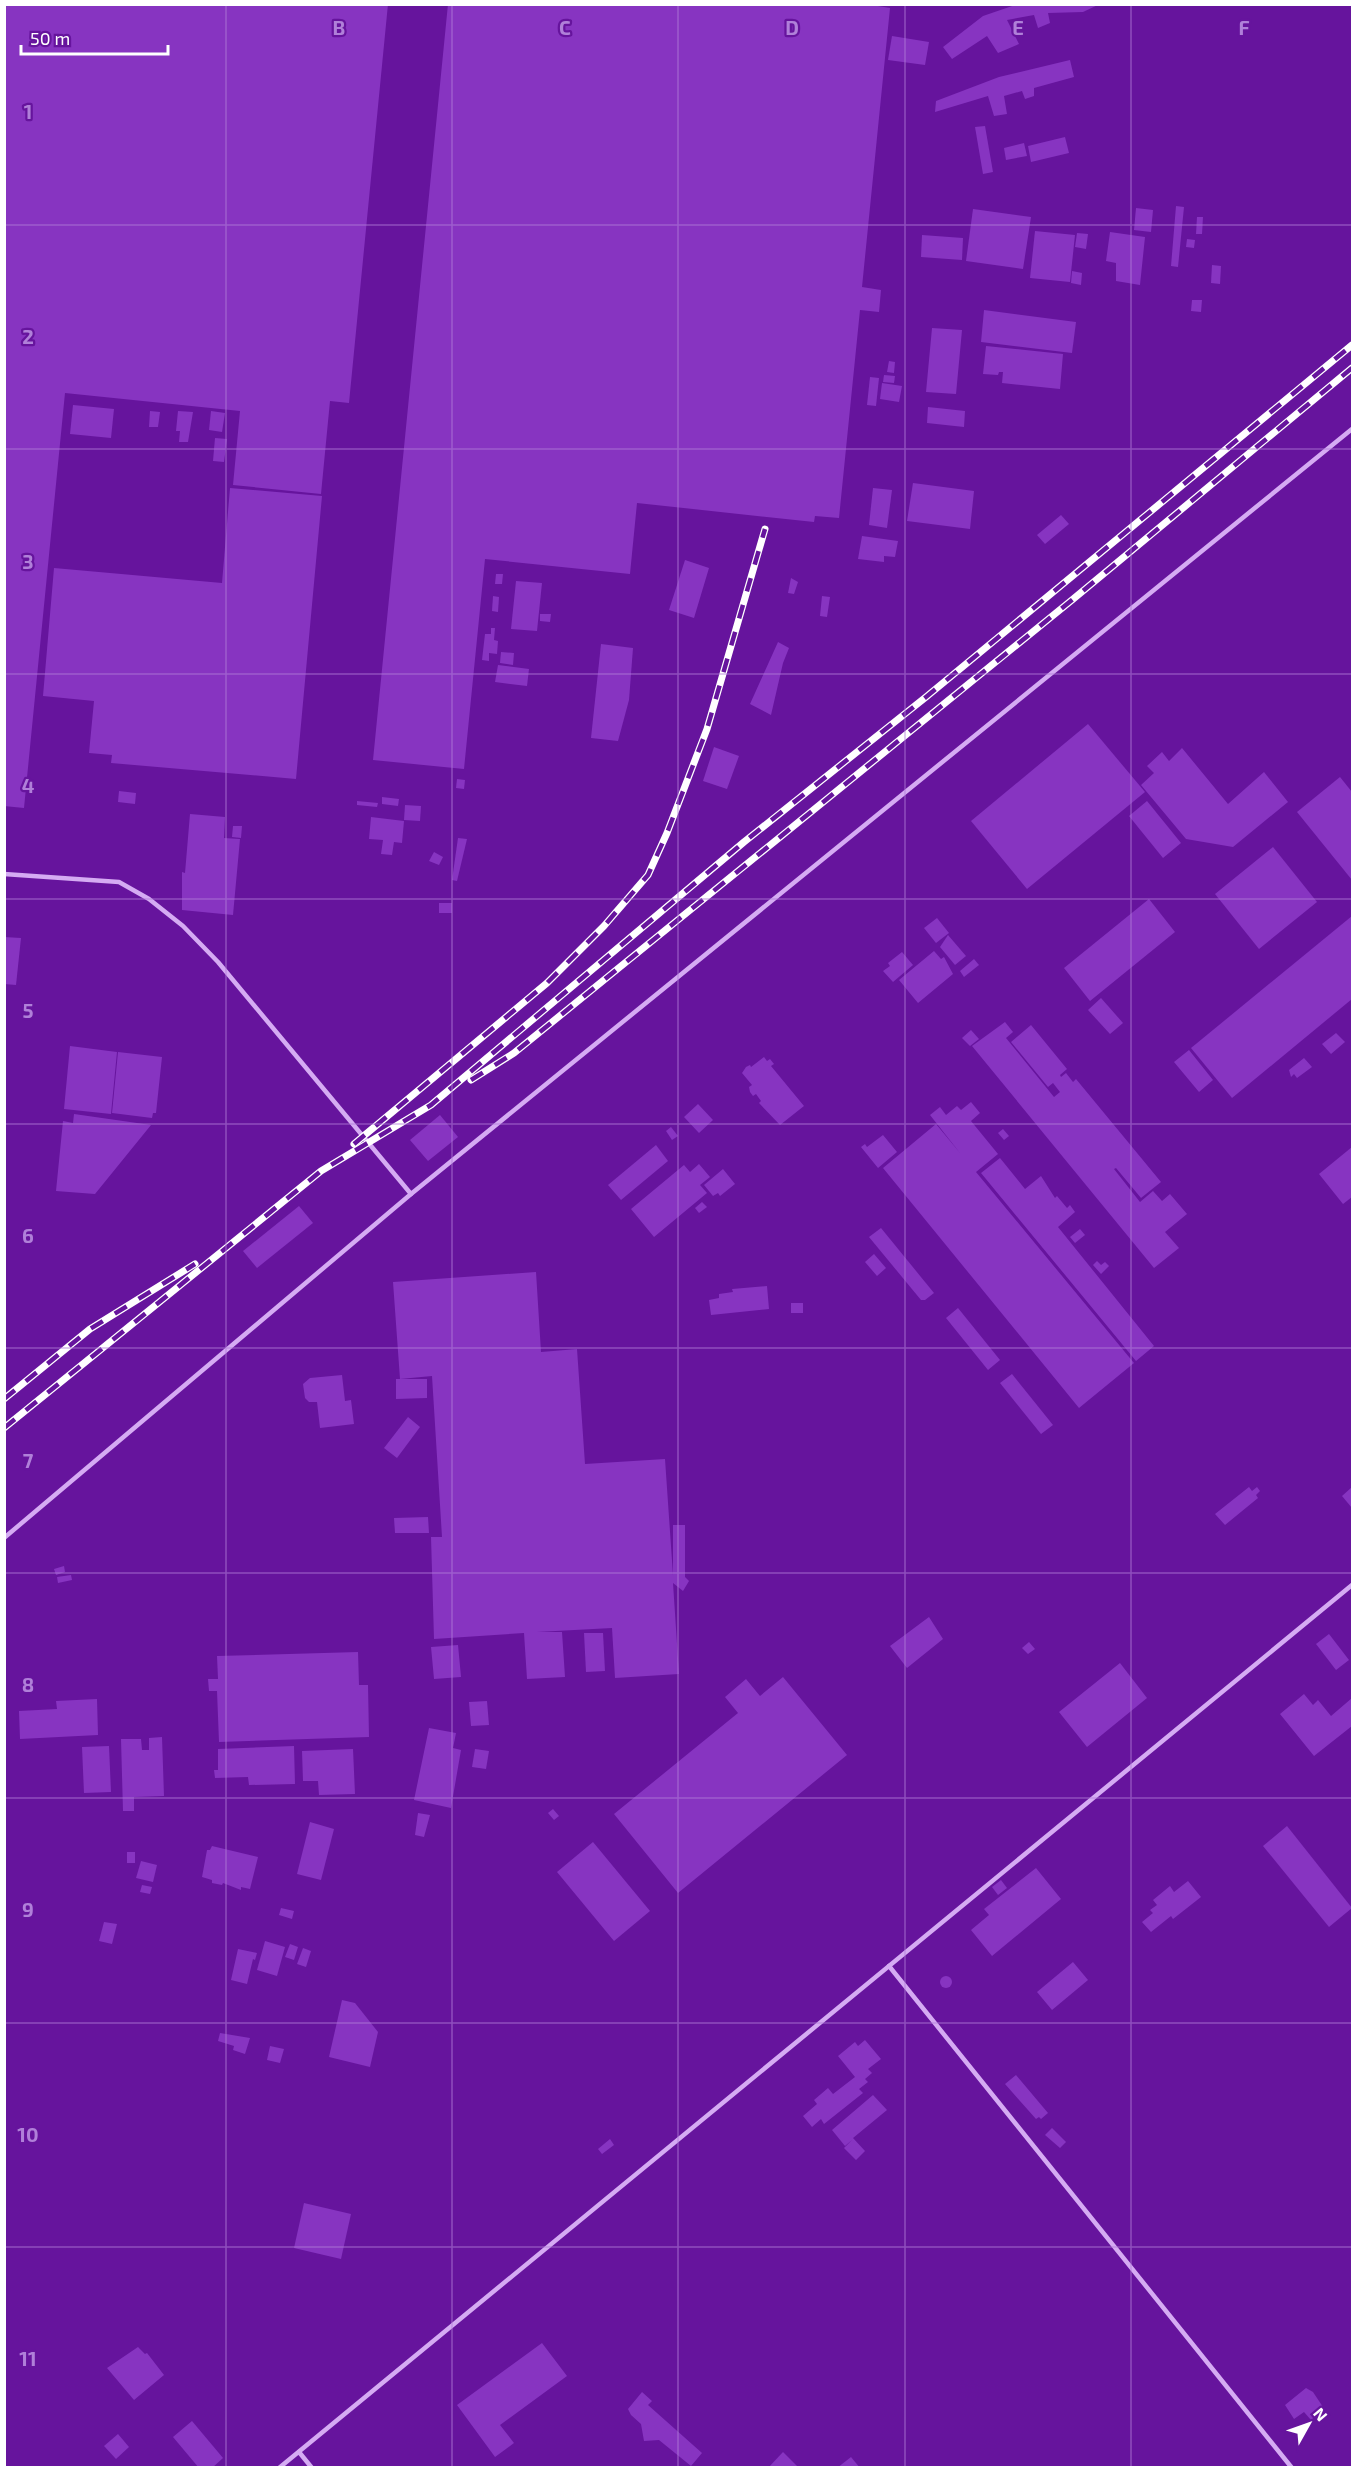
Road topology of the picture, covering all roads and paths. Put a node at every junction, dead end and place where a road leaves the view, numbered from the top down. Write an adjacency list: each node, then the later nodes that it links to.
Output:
1 (1353, 429): 3 (lane)
2 (4, 874): 3 (lane)
3 (411, 1194): 4 (lane)
4 (4, 1538)
5 (1353, 1586): 6 (lane)
6 (889, 1966): 7 (lane); 10 (lane)
7 (299, 2452): 8 (lane); 9 (lane)
8 (279, 2468)
9 (312, 2468)
10 (1292, 2468)

